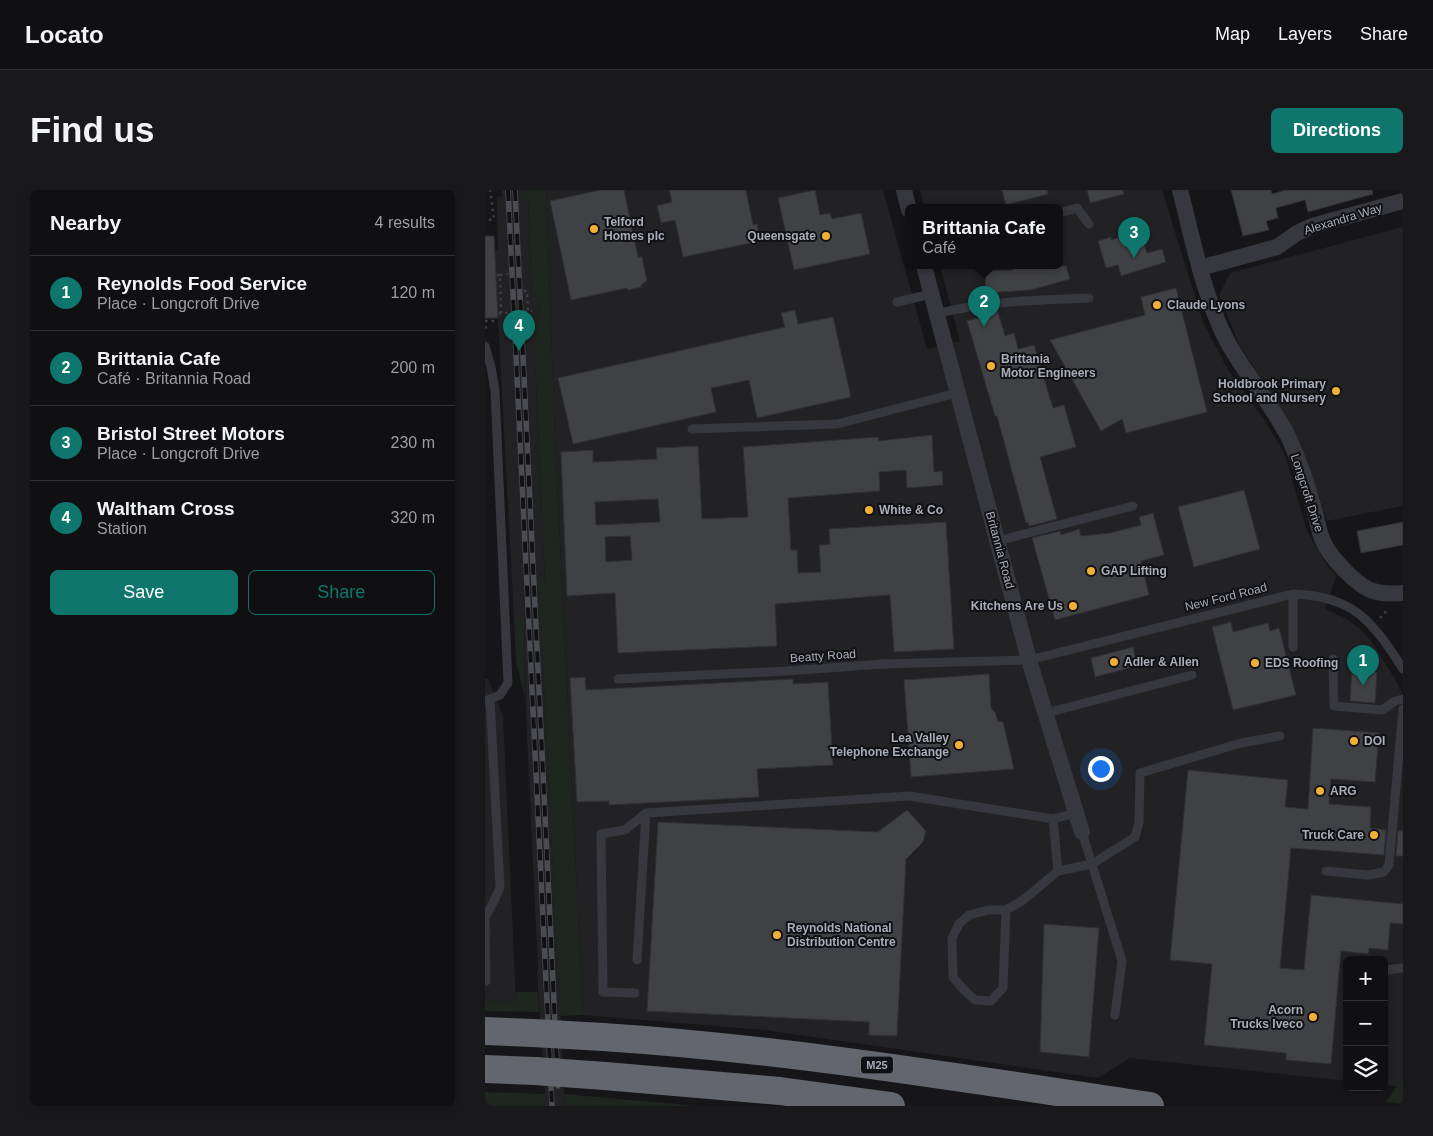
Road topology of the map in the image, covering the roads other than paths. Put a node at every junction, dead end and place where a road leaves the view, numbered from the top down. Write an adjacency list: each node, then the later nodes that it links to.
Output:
1 (904, 190): 4 (street)
2 (1180, 190): 7 (street, Longcroft Drive)
3 (1403, 201): 7 (street, Alexandra Way)
4 (908, 204)
5 (1063, 212): 6 (lane)
6 (1089, 224)
7 (1200, 268): 19 (street, Longcroft Drive)
8 (925, 269): 9 (street, Britannia Road)
9 (931, 294): 11 (lane); 12 (street, Britannia Road)
10 (1089, 298): 12 (lane)
11 (897, 302)
12 (936, 314): 14 (street, Britannia Road)
13 (485, 346): 27 (lane)
14 (957, 393): 15 (lane); 17 (street, Britannia Road)
15 (692, 429)
16 (1133, 506): 17 (lane)
17 (997, 541): 22 (street, Britannia Road)
18 (1293, 594): 20 (lane); 22 (lane, New Ford Road); 23 (lane, New Ford Road)
19 (1399, 594)
20 (1293, 647)
21 (1333, 659): 26 (lane)
22 (1029, 660): 25 (lane, Beatty Road); 29 (street, Britannia Road)
23 (1403, 669)
24 (1191, 675): 29 (lane)
25 (618, 679)
26 (1403, 699)
27 (488, 700): 42 (lane)
28 (1403, 709): 37 (lane)
29 (1046, 713): 32 (street, Britannia Road)
30 (1280, 736): 35 (lane)
31 (646, 812): 33 (lane); 39 (lane); 43 (lane)
32 (1077, 813): 33 (lane); 34 (street, Britannia Road)
33 (1053, 819): 36 (lane)
34 (1082, 832): 35 (lane)
35 (1092, 864): 36 (lane); 44 (lane)
36 (1058, 871): 38 (lane)
37 (1326, 871)
38 (1006, 910): 38 (lane)
39 (637, 960)
40 (1403, 968): 41 (lane)
41 (1388, 970)
42 (486, 981)
43 (635, 993)
44 (1115, 1015)
45 (485, 1031): 48 (highway, M25, bridge)
46 (485, 1069): 47 (highway, bridge)
47 (891, 1106)
48 (1150, 1106)

